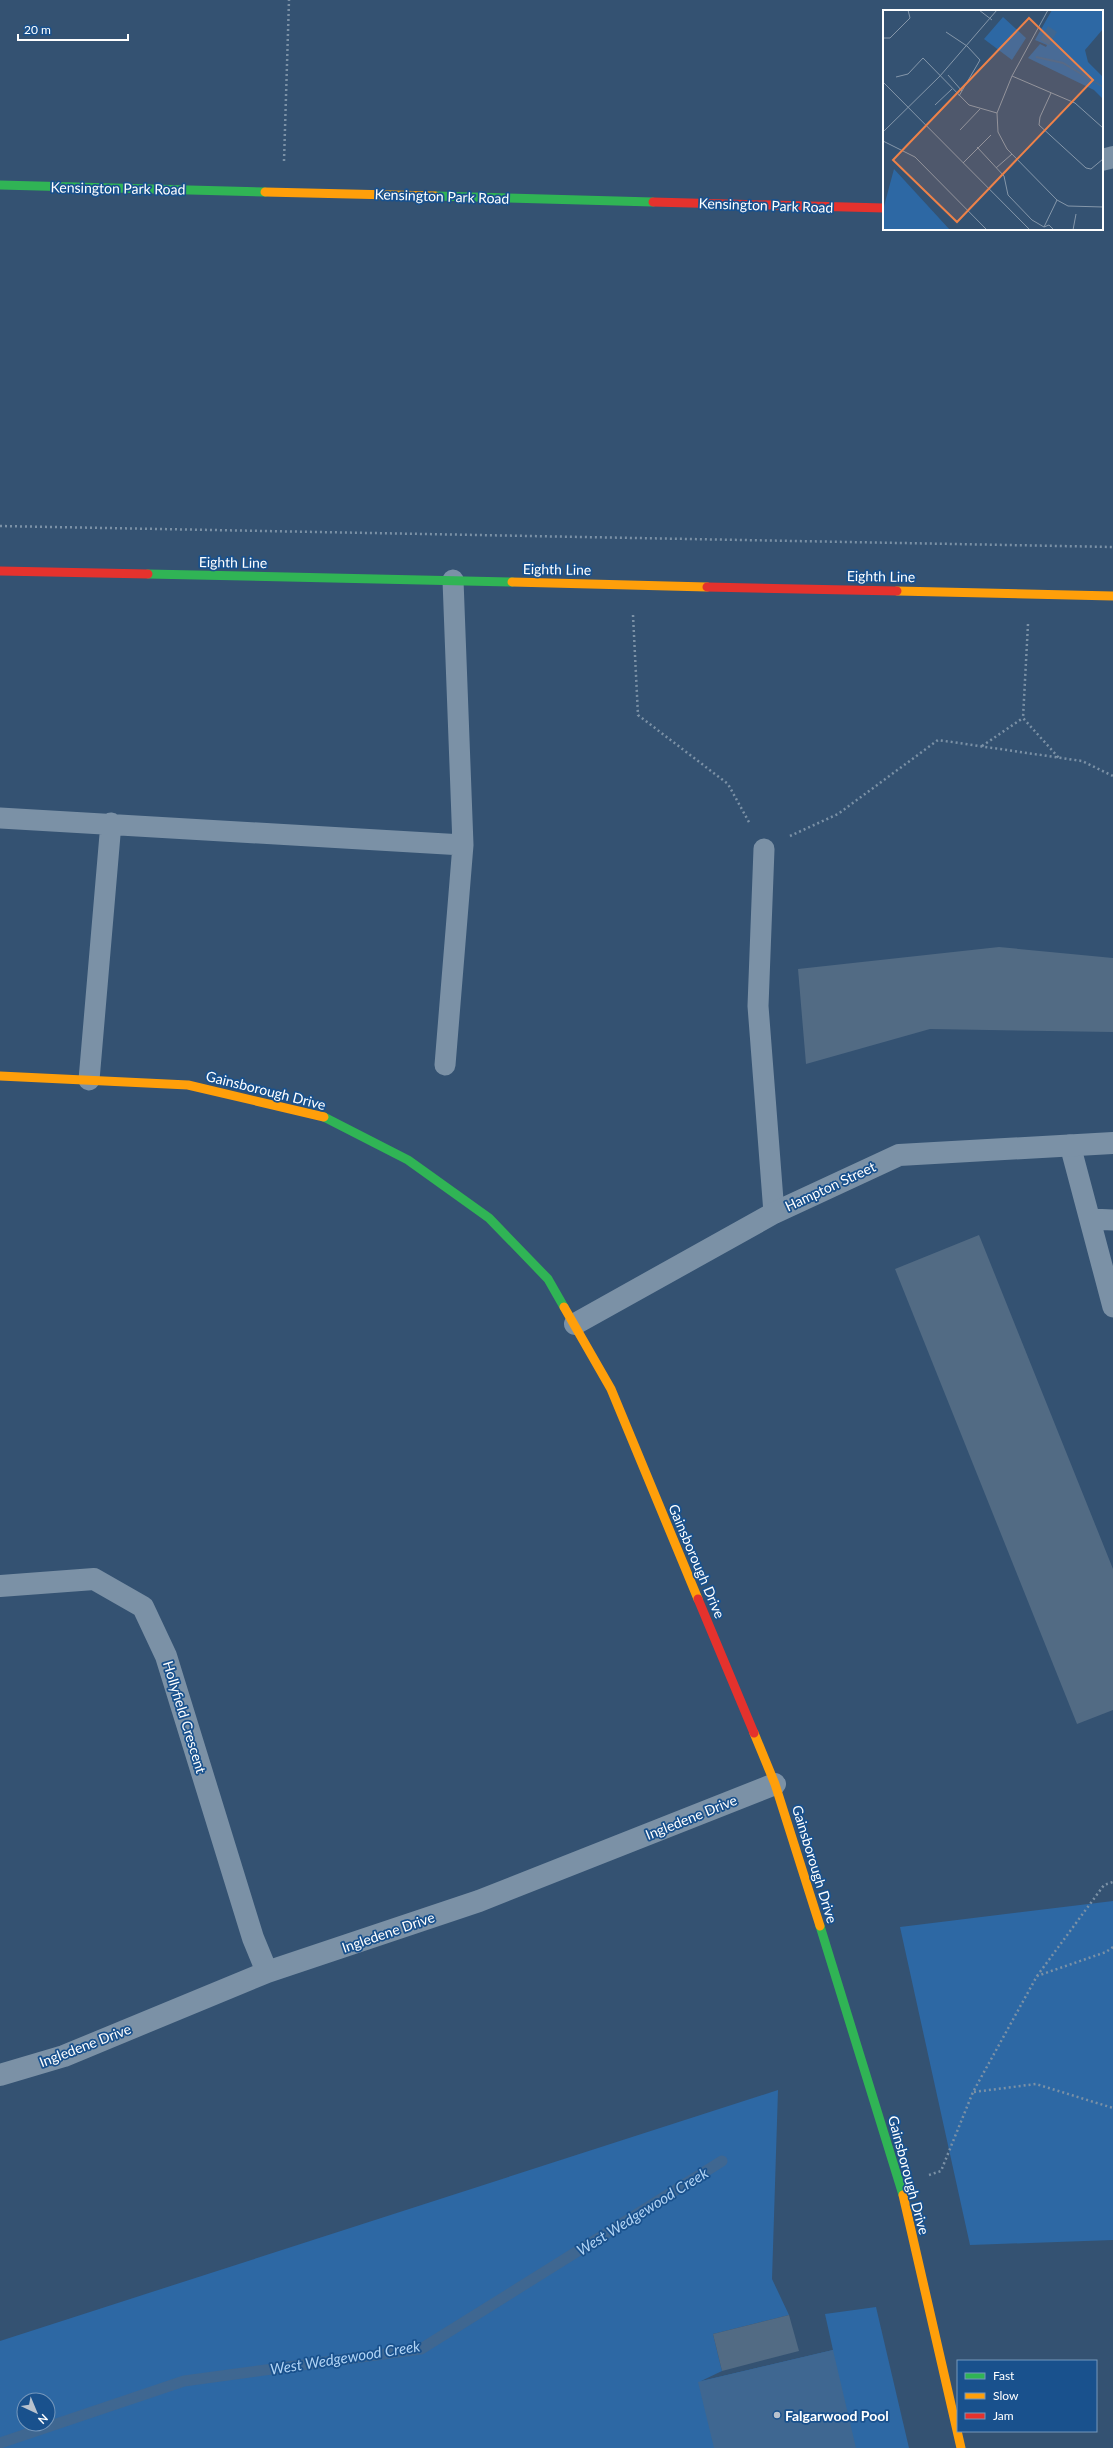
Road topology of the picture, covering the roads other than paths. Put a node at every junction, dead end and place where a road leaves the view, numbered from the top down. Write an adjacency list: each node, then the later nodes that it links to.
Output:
1 (1113, 157): 2 (street)
2 (1103, 160)
3 (0, 185): 4 (street, Kensington Park Road)
4 (883, 208)
5 (0, 571): 6 (street, Eighth Line)
6 (452, 580): 7 (street, Eighth Line); 10 (lane)
7 (1113, 596)
8 (0, 818): 9 (lane)
9 (111, 823): 10 (lane); 14 (lane)
10 (463, 845): 12 (lane)
11 (764, 849): 17 (lane)
12 (445, 1065)
13 (0, 1076): 14 (street, Gainsborough Drive)
14 (89, 1080): 21 (street, Gainsborough Drive)
15 (1113, 1143): 16 (street, Hampton Street)
16 (1070, 1145): 17 (street, Hampton Street); 18 (lane)
17 (774, 1213): 21 (street, Hampton Street)
18 (1091, 1219): 19 (lane); 20 (lane)
19 (1113, 1220)
20 (1113, 1307)
21 (576, 1324): 23 (street, Gainsborough Drive)
22 (0, 1586): 24 (street, Hollyfield Crescent)
23 (775, 1784): 24 (street, Ingledene Drive); 26 (street, Gainsborough Drive)
24 (267, 1972): 25 (street, Ingledene Drive)
25 (0, 2075)
26 (957, 2431)
27 (957, 2432): 28 (street, Gainsborough Drive)
28 (961, 2448)

